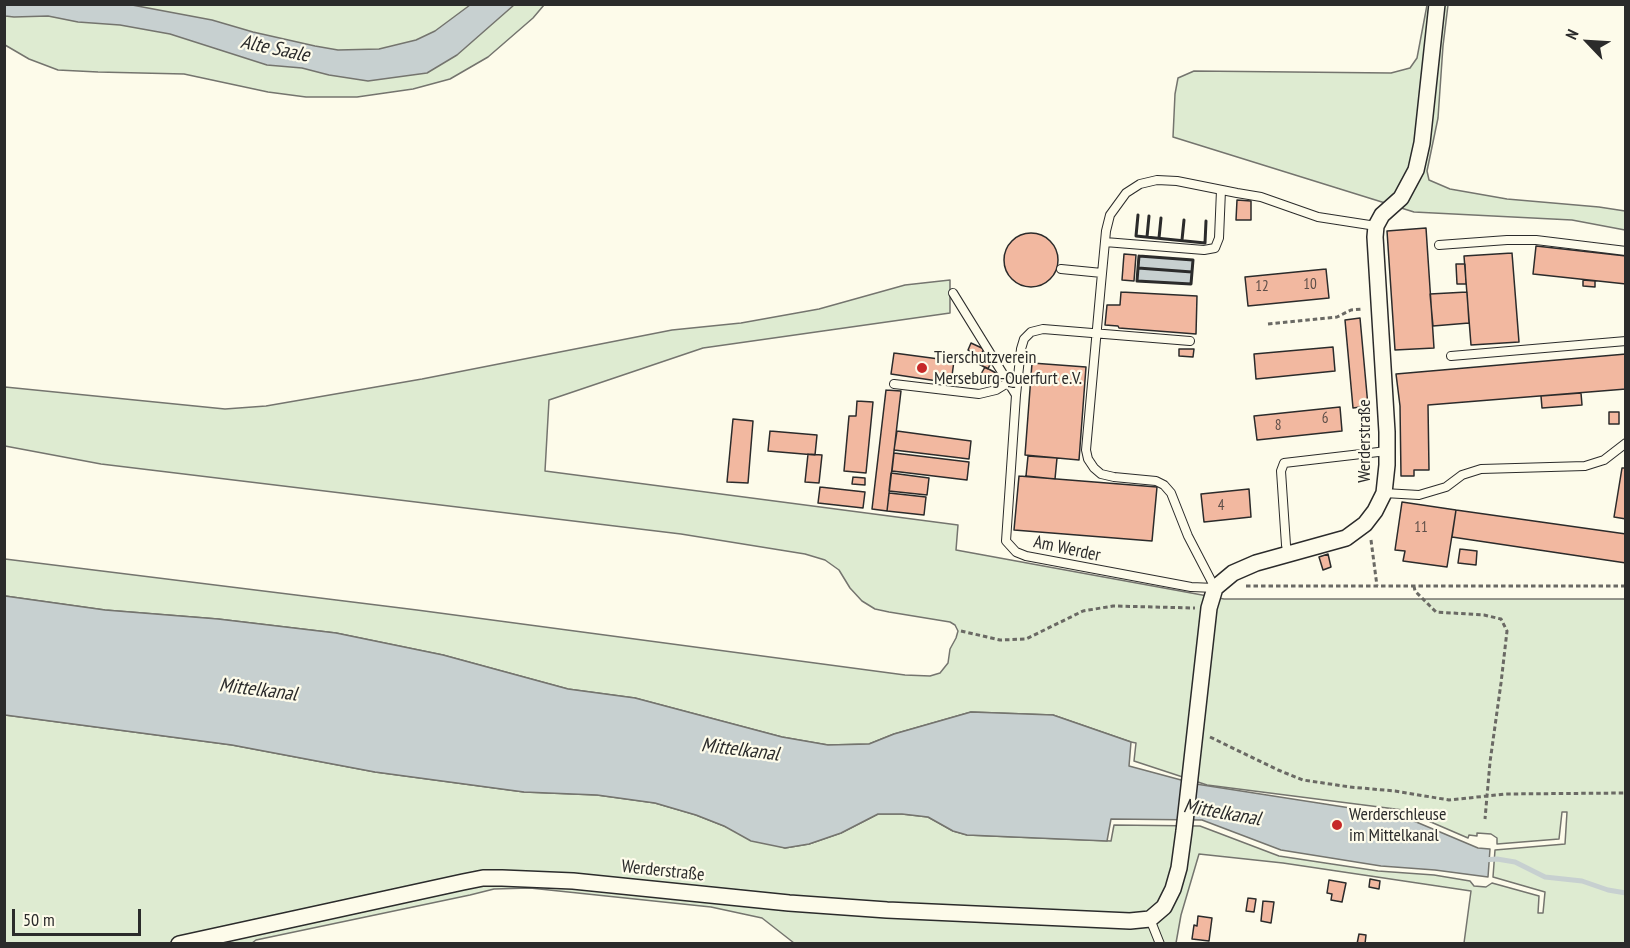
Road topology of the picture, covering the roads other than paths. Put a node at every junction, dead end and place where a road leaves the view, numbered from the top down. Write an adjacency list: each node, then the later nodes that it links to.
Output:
1 (1437, 4): 3 (street)
2 (1221, 190): 3 (lane); 4 (lane); 4 (lane)
3 (1376, 226): 18 (street, Werderstraße)
4 (1105, 242): 8 (lane)
5 (1439, 245): 6 (lane)
6 (1626, 251)
7 (1061, 269): 8 (lane)
8 (1102, 273): 10 (lane)
9 (953, 293): 14 (lane)
10 (1097, 334): 11 (lane); 16 (lane, Am Werder); 21 (lane)
11 (1190, 341)
12 (1626, 341): 13 (lane)
13 (1451, 356)
14 (1009, 382): 15 (lane); 16 (lane)
15 (894, 384)
16 (1016, 395): 21 (lane, Am Werder)
17 (1626, 443): 19 (lane)
18 (1387, 451): 19 (street, Werderstraße); 20 (lane)
19 (1384, 493): 20 (street, Werderstraße)
20 (1288, 554): 21 (street, Werderstraße)
21 (1215, 588): 22 (street)
22 (1150, 919): 23 (street, Werderstraße); 24 (lane)
23 (179, 944)
24 (1160, 944)

